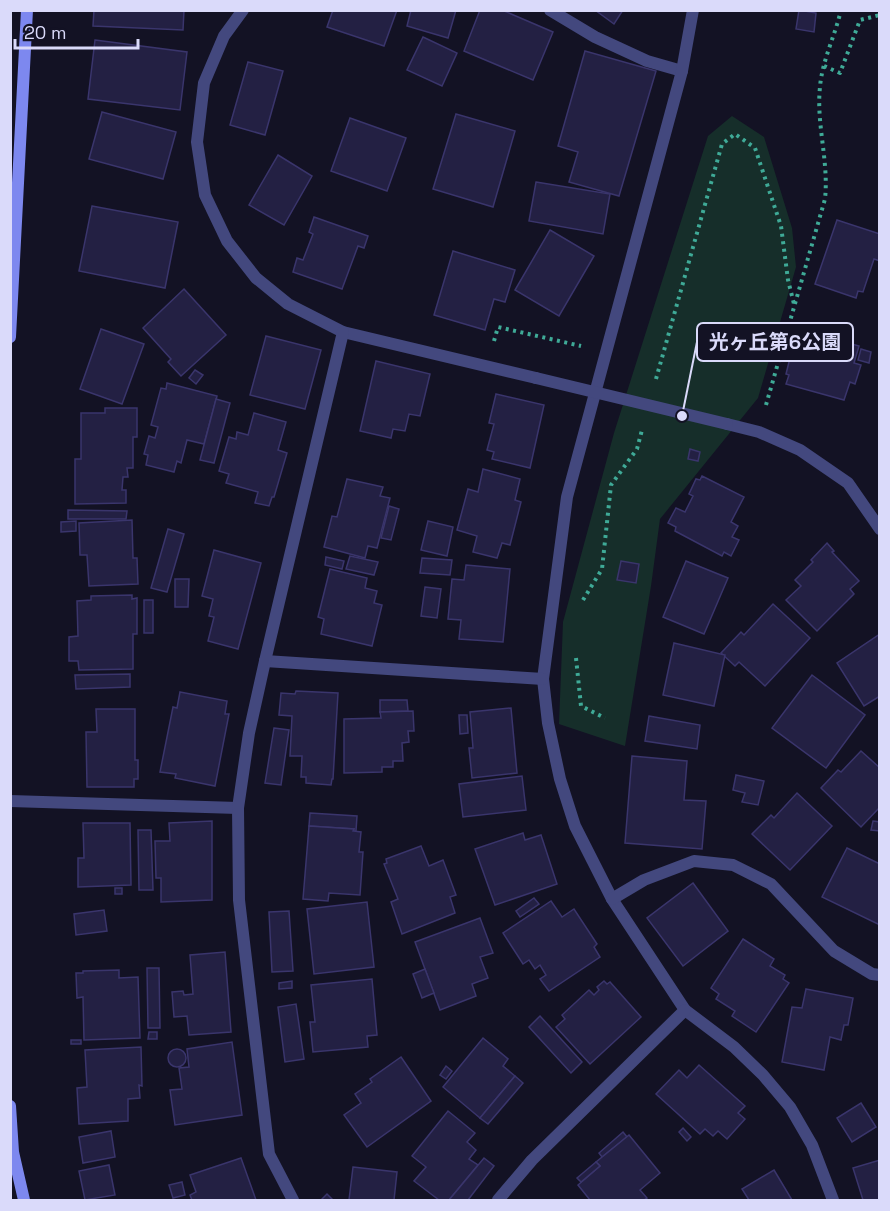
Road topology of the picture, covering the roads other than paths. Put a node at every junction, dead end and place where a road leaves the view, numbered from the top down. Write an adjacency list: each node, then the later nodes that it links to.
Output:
1 (27, 10): 7 (street)
2 (243, 10): 6 (street)
3 (550, 10): 5 (street)
4 (693, 10): 5 (street)
5 (682, 71): 10 (street)
6 (343, 332): 8 (street, bridge); 9 (street)
7 (10, 337)
8 (879, 529)
9 (265, 661): 10 (street); 12 (street)
10 (543, 679): 13 (street)
11 (10, 801): 12 (street)
12 (238, 808): 18 (street)
13 (612, 899): 14 (street); 15 (street)
14 (879, 975)
15 (686, 1010): 19 (street); 20 (street)
16 (10, 1106): 17 (street)
17 (24, 1200)
18 (293, 1200)
19 (498, 1200)
20 (833, 1200)

